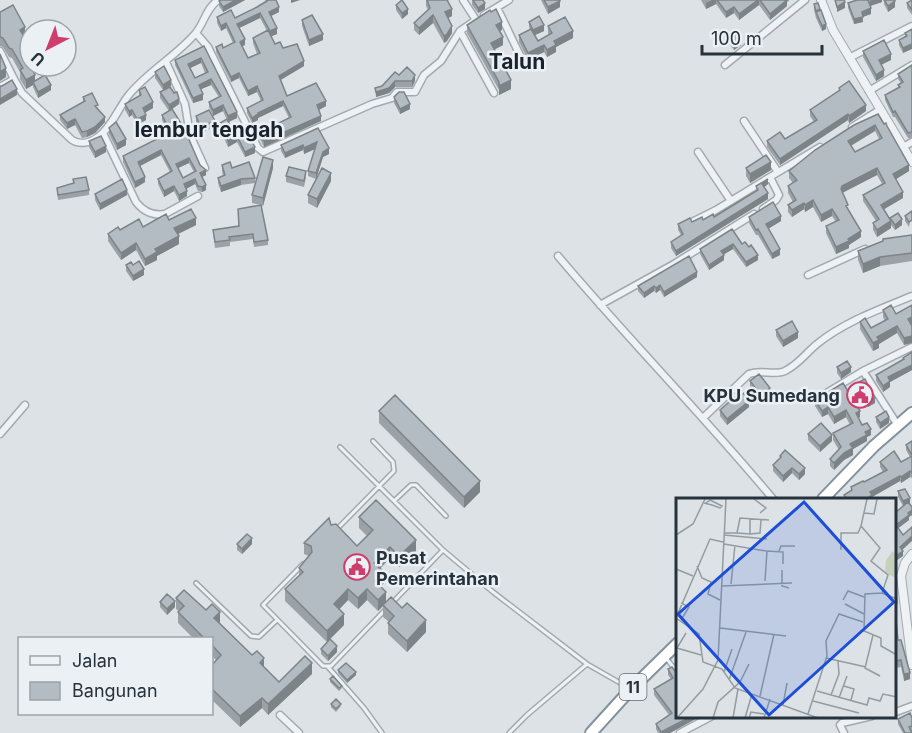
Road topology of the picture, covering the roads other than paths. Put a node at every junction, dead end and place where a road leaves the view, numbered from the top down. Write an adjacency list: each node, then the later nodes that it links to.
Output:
1 (219, 0): 10 (street)
2 (463, 0): 7 (street)
3 (510, 0): 6 (street)
4 (805, 0): 15 (street)
5 (822, 0): 12 (street)
6 (496, 8): 7 (street); 13 (street)
7 (476, 20): 9 (street)
8 (912, 27): 12 (street)
9 (460, 31): 10 (street); 20 (street)
10 (196, 33): 14 (street)
11 (0, 51): 17 (street)
12 (849, 58): 19 (street)
13 (522, 59)
14 (166, 62): 24 (street); 30 (street)
15 (725, 65)
16 (912, 65): 19 (street)
17 (14, 79): 18 (street); 24 (street)
18 (0, 87)
19 (869, 91): 21 (street)
20 (494, 93)
21 (880, 109): 23 (street); 27 (street)
22 (744, 121): 31 (street)
23 (843, 132)
24 (103, 133): 33 (street)
25 (912, 142): 27 (street)
26 (825, 144): 31 (street)
27 (903, 147): 29 (street)
28 (698, 152): 34 (street)
29 (912, 162)
30 (205, 168)
31 (778, 172): 32 (street)
32 (770, 177): 34 (street); 40 (street)
33 (198, 196)
34 (730, 201): 35 (street)
35 (693, 221)
36 (869, 247): 38 (street)
37 (558, 256): 40 (street)
38 (808, 275)
39 (912, 296): 46 (street)
40 (600, 305): 46 (street)
41 (912, 346): 42 (street)
42 (863, 371): 43 (street); 47 (street)
43 (822, 396)
44 (25, 405): 48 (street)
45 (912, 413): 47 (highway)
46 (703, 418): 52 (street)
47 (897, 424): 53 (highway)
48 (0, 434)
49 (373, 441): 51 (lane)
50 (340, 447): 51 (lane)
51 (380, 487): 54 (lane); 56 (lane)
52 (772, 498)
53 (824, 498)
54 (394, 501): 55 (lane); 57 (lane)
55 (446, 516)
56 (333, 533)
57 (443, 550): 64 (lane); 66 (lane)
58 (912, 555): 65 (street)
59 (308, 559): 61 (lane)
60 (196, 583): 61 (lane)
61 (276, 621): 66 (lane)
62 (676, 646): 63 (highway, 11)
63 (665, 656): 67 (lane); 68 (highway, 11)
64 (587, 664): 68 (lane); 76 (lane)
65 (912, 665)
66 (328, 667): 75 (lane)
67 (676, 670)
68 (631, 689): 77 (highway, 11)
69 (912, 706): 70 (street)
70 (897, 712)
71 (280, 715): 74 (street)
72 (710, 718): 78 (street)
73 (867, 718): 79 (street)
74 (299, 733)
75 (382, 733)
76 (509, 733)
77 (591, 733)
78 (680, 733)
79 (844, 733)

